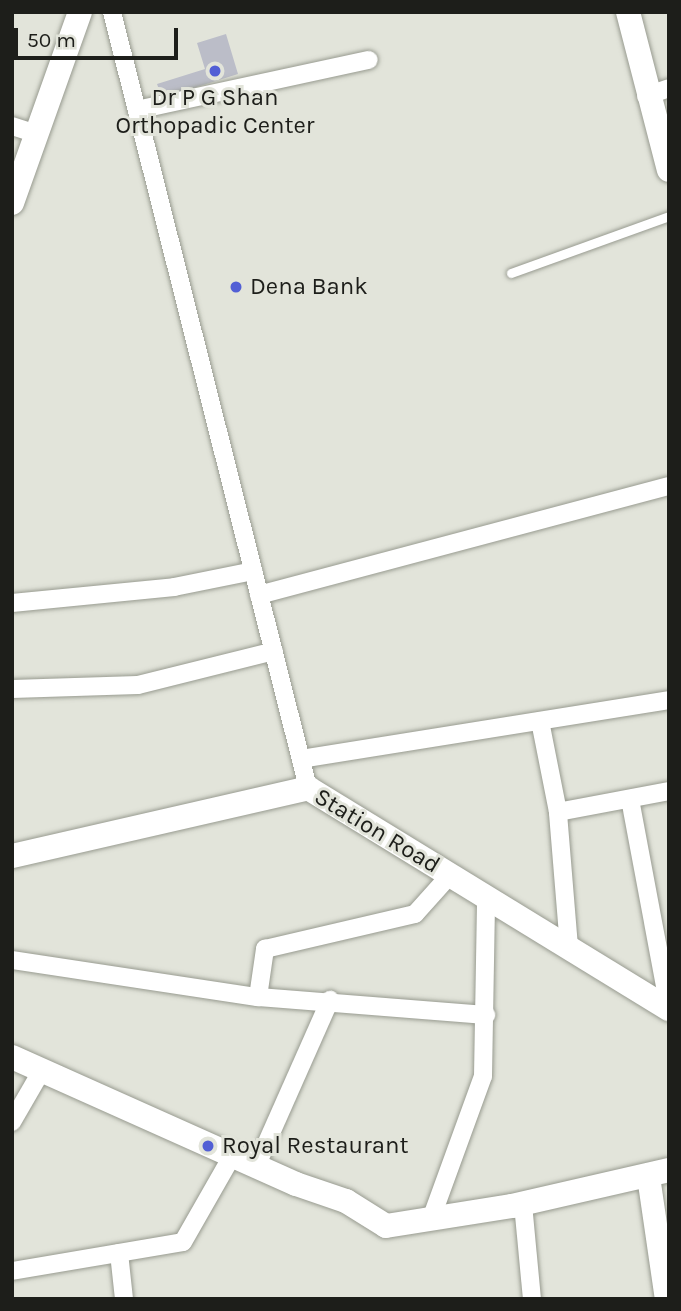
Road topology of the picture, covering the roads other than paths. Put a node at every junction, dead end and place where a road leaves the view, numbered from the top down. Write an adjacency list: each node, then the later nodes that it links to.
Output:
1 (80, 12): 8 (main road)
2 (112, 12): 6 (street)
3 (628, 12): 5 (main road)
4 (369, 60): 6 (street)
5 (657, 92): 9 (main road)
6 (137, 110): 14 (street)
7 (12, 126): 8 (street)
8 (37, 134): 10 (main road)
9 (669, 170)
10 (12, 202)
11 (669, 216): 12 (lane)
12 (511, 273)
13 (669, 486): 15 (street)
14 (253, 571): 15 (street); 16 (street)
15 (260, 595): 17 (street)
16 (12, 603)
17 (274, 651): 18 (street); 21 (street)
18 (12, 689)
19 (669, 700): 20 (street)
20 (540, 721): 21 (street); 25 (street)
21 (301, 759): 22 (street)
22 (308, 788): 26 (main road, Station Road); 27 (main road, Station Road)
23 (669, 792): 24 (street)
24 (630, 799): 25 (street); 33 (street)
25 (558, 812): 29 (street)
26 (12, 856)
27 (450, 875): 28 (main road, Station Road); 31 (street)
28 (486, 897): 29 (main road, Station Road); 34 (street)
29 (569, 947): 33 (main road, Station Road)
30 (12, 960): 31 (street)
31 (258, 997): 32 (street)
32 (330, 1000): 34 (street); 39 (street)
33 (669, 1008)
34 (486, 1015): 42 (street)
35 (12, 1057): 36 (main road)
36 (42, 1070): 37 (street); 38 (main road)
37 (12, 1122)
38 (232, 1156): 39 (main road); 43 (street)
39 (256, 1167): 42 (main road)
40 (658, 1173): 41 (main road); 47 (street)
41 (523, 1204): 42 (main road); 46 (street)
42 (430, 1219)
43 (119, 1253): 44 (street); 45 (street)
44 (12, 1271)
45 (124, 1299)
46 (532, 1299)
47 (666, 1299)

